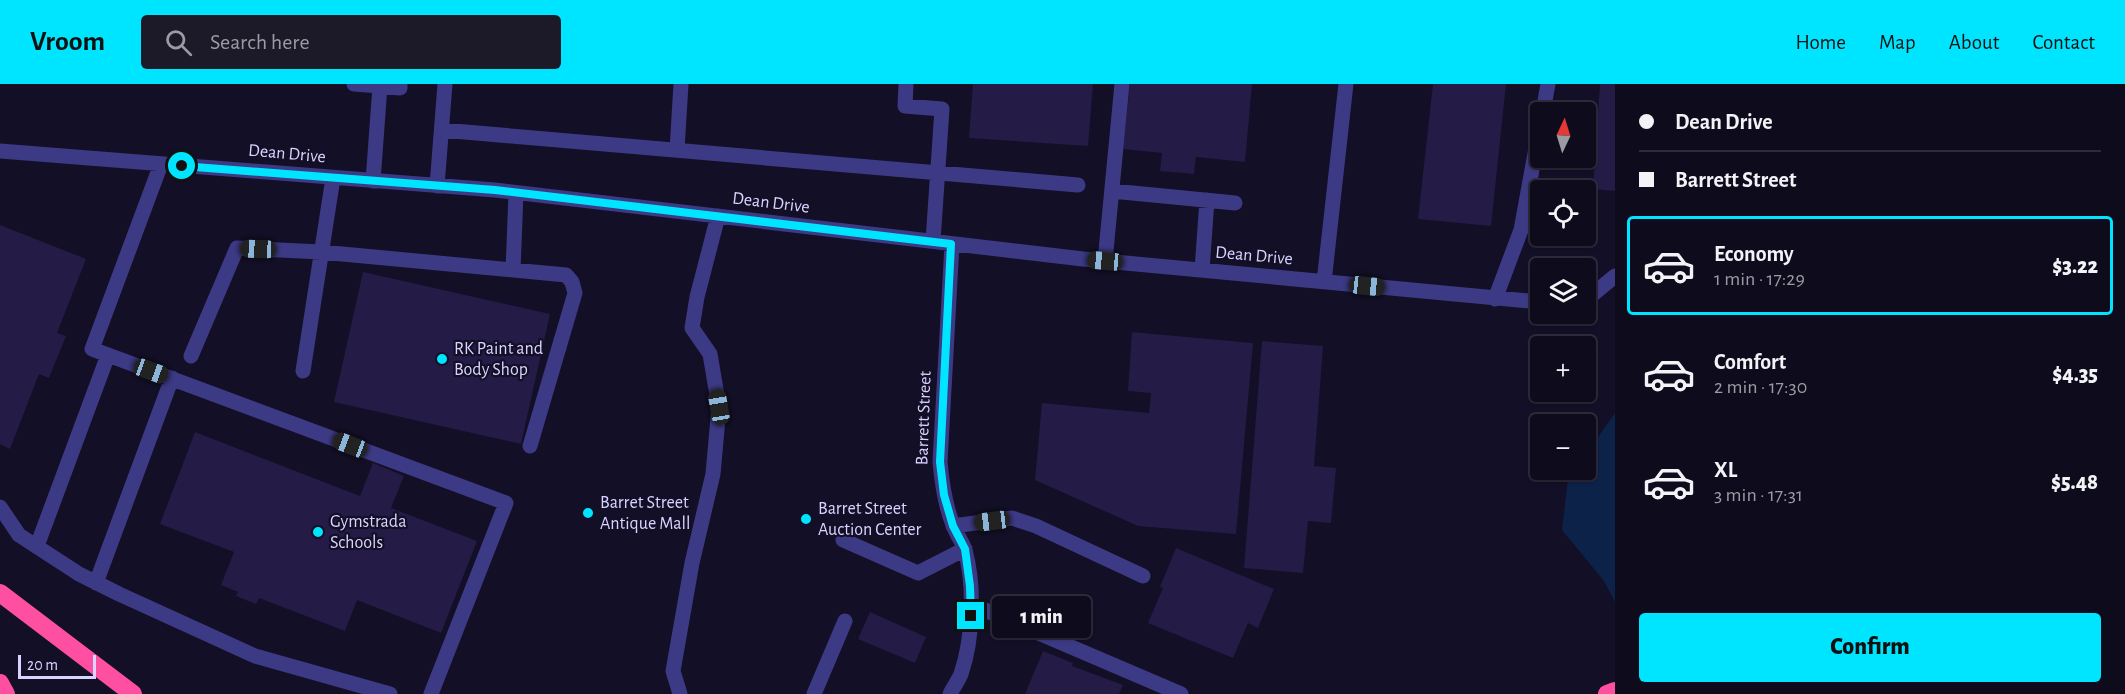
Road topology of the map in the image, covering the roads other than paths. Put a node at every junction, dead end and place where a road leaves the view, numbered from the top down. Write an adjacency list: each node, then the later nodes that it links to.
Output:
1 (354, 84): 9 (street)
2 (400, 84): 9 (street)
3 (445, 84): 11 (street)
4 (681, 84): 12 (street)
5 (906, 84): 16 (street)
6 (1122, 84): 21 (street)
7 (1346, 84): 33 (street)
8 (1548, 84): 10 (street)
9 (380, 86): 18 (street)
10 (1545, 102)
11 (442, 130): 12 (street); 20 (street)
12 (677, 150): 16 (street)
13 (0, 151): 14 (street, Dean Drive)
14 (161, 164): 17 (street, Dean Drive); 37 (street)
15 (1532, 168): 35 (street)
16 (937, 172): 19 (street); 26 (street)
17 (333, 178): 18 (street, Dean Drive); 28 (street)
18 (373, 181): 20 (street, Dean Drive)
19 (1078, 185)
20 (437, 186): 22 (street, Dean Drive)
21 (1112, 191): 23 (street); 29 (street)
22 (516, 193): 25 (street, Dean Drive); 30 (street)
23 (1207, 200): 24 (street); 31 (street)
24 (1235, 203)
25 (717, 216): 26 (street, Dean Drive); 58 (street)
26 (933, 241): 27 (street, Dean Drive)
27 (951, 244): 29 (street, Dean Drive); 43 (street, Barrett Street)
28 (321, 252): 30 (street); 38 (street); 39 (street)
29 (1105, 261): 31 (street, Dean Drive)
30 (513, 270): 41 (street)
31 (1202, 270): 33 (street, Dean Drive)
32 (1615, 276): 34 (street)
33 (1324, 282): 35 (street, Dean Drive)
34 (1596, 292)
35 (1496, 299): 36 (street, Dean Drive)
36 (1530, 302)
37 (108, 355): 40 (street); 45 (street)
38 (191, 356)
39 (303, 371)
40 (172, 378): 48 (street); 57 (street)
41 (530, 446)
42 (0, 507): 45 (street)
43 (953, 526): 46 (street, Barrett Street); 47 (street)
44 (843, 540): 46 (street)
45 (37, 546): 48 (street)
46 (965, 549): 50 (street, Barrett Street)
47 (1143, 576)
48 (96, 583): 56 (street)
49 (0, 593): 55 (highway)
50 (971, 604): 60 (street, Barrett Street); 61 (street)
51 (845, 621): 59 (street)
52 (0, 683): 54 (highway)
53 (1615, 691): 62 (highway)
54 (6, 694)
55 (133, 694)
56 (390, 694)
57 (431, 694)
58 (680, 694)
59 (814, 694)
60 (950, 694)
61 (1181, 694)
62 (1607, 694)

